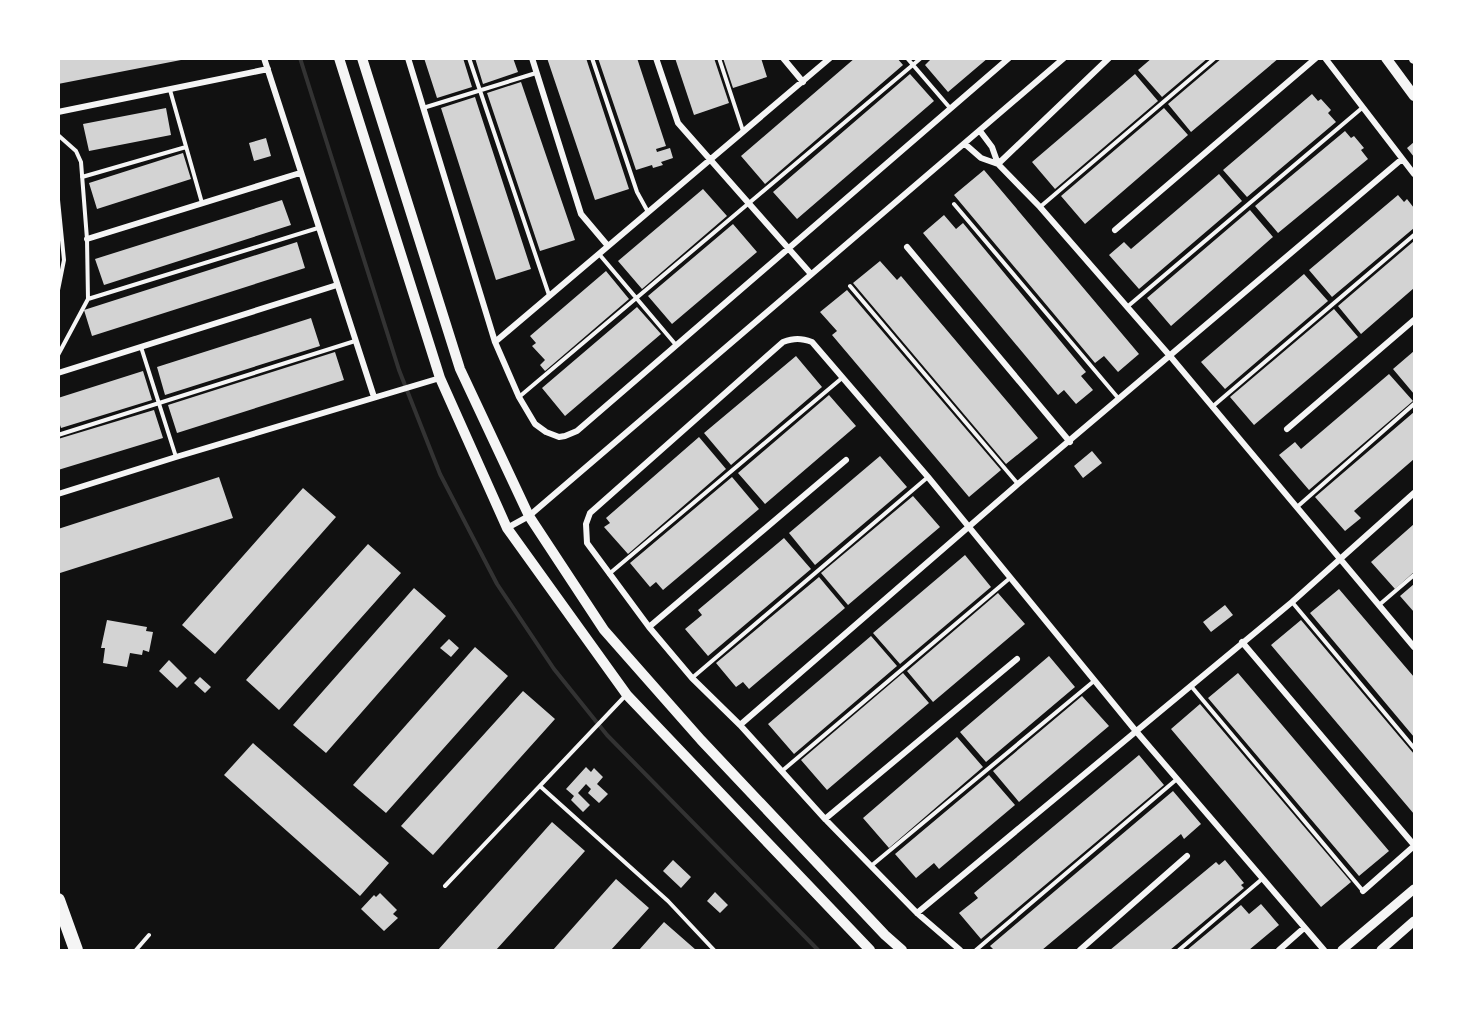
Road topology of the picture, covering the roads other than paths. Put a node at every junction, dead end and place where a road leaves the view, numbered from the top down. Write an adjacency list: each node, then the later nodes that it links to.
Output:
1 (264, 58): 22 (street)
2 (339, 58): 73 (main road)
3 (362, 58): 91 (main road)
4 (408, 58): 28 (street)
5 (469, 58): 26 (lane)
6 (532, 58): 23 (street)
7 (592, 58): 48 (lane)
8 (656, 58): 38 (street)
9 (719, 58): 32 (lane)
10 (783, 58): 24 (street)
11 (830, 58): 24 (street)
12 (907, 58): 21 (lane)
13 (921, 58): 21 (lane)
14 (1009, 58): 30 (street)
15 (1064, 58): 33 (street)
16 (1109, 58): 39 (street)
17 (1215, 58): 47 (lane)
18 (1316, 58): 50 (street)
19 (1325, 58): 29 (street)
20 (1386, 58): 27 (main road)
21 (913, 65): 30 (lane); 45 (lane)
22 (267, 69): 25 (street); 40 (street)
23 (536, 73): 26 (lane); 53 (street)
24 (803, 82): 32 (street)
25 (170, 90): 31 (street); 36 (lane)
26 (479, 90): 28 (lane); 61 (lane)
27 (1414, 96)
28 (423, 108): 67 (street)
29 (1362, 108): 37 (street); 64 (lane)
30 (951, 109): 55 (street)
31 (58, 112)
32 (743, 131): 38 (street)
33 (980, 131): 35 (street); 39 (street)
34 (58, 135): 42 (lane)
35 (965, 144): 39 (street); 57 (street)
36 (186, 147): 42 (lane); 44 (lane)
37 (1402, 159): 41 (street); 71 (street)
38 (710, 160): 45 (street); 48 (street)
39 (998, 164): 47 (street)
40 (300, 173): 44 (street); 49 (street)
41 (1414, 174)
42 (82, 177): 52 (lane)
43 (58, 200): 60 (lane)
44 (202, 203): 52 (street)
45 (749, 204): 55 (street); 62 (lane)
46 (954, 204): 77 (lane)
47 (1040, 207): 64 (street)
48 (648, 212): 53 (street)
49 (318, 228): 58 (street); 63 (lane)
50 (1115, 230)
51 (1414, 235): 80 (lane)
52 (87, 239): 63 (lane)
53 (608, 246): 56 (street)
54 (907, 247): 83 (street)
55 (789, 248): 57 (street); 68 (street)
56 (599, 254): 61 (street); 62 (lane)
57 (811, 274): 91 (street)
58 (337, 285): 66 (street); 69 (street)
59 (850, 286): 87 (lane)
60 (58, 290)
61 (549, 296): 67 (street)
62 (636, 298): 68 (lane); 76 (lane)
63 (88, 299): 70 (lane)
64 (1126, 307): 71 (street)
65 (1414, 320): 81 (street)
66 (355, 341): 75 (street); 78 (lane)
67 (495, 342): 76 (street)
68 (676, 345): 76 (street)
69 (141, 347): 72 (street); 78 (lane)
70 (58, 355)
71 (1170, 356): 77 (street); 80 (street)
72 (58, 373)
73 (440, 378): 75 (street); 93 (main road)
74 (842, 378): 86 (street); 95 (lane); 95 (street)
75 (374, 397): 84 (street)
76 (519, 397)
77 (1119, 399): 83 (street)
78 (160, 404): 82 (lane); 84 (lane)
79 (1414, 404): 90 (lane)
80 (1212, 407): 90 (street)
81 (1287, 429)
82 (58, 435)
83 (1070, 442): 87 (street)
84 (176, 456): 89 (street)
85 (846, 460): 100 (street)
86 (928, 477): 92 (street); 104 (lane)
87 (1018, 484): 92 (street)
88 (1414, 493): 94 (street)
89 (58, 494)
90 (1297, 507): 94 (street)
91 (529, 516): 93 (street); 131 (main road)
92 (969, 527): 97 (street); 108 (street)
93 (507, 528): 107 (main road)
94 (1340, 560): 98 (street); 99 (street)
95 (609, 574): 100 (street)
96 (1414, 575): 99 (lane)
97 (1011, 578): 105 (street); 111 (lane)
98 (1292, 602): 101 (street); 110 (lane)
99 (1379, 605): 102 (street)
100 (649, 627): 104 (street)
101 (1242, 642): 106 (street); 115 (street)
102 (1414, 647)
103 (1017, 659): 114 (street)
104 (692, 678): 108 (street)
105 (1094, 681): 109 (street); 117 (lane)
106 (1191, 685): 109 (street); 121 (lane)
107 (627, 694): 113 (lane); 130 (main road)
108 (740, 725): 111 (street)
109 (1135, 730): 112 (street); 123 (street)
110 (1414, 748)
111 (782, 771): 114 (street)
112 (1177, 779): 118 (street); 133 (lane)
113 (541, 787): 119 (lane); 129 (lane)
114 (825, 819): 117 (street)
115 (1414, 846): 121 (street)
116 (1186, 856): 134 (street)
117 (871, 867): 123 (street)
118 (1262, 879): 125 (street); 135 (lane)
119 (446, 886)
120 (1414, 889): 138 (street)
121 (1363, 891)
122 (58, 900): 127 (highway)
123 (917, 913): 132 (street)
124 (1414, 921): 139 (street)
125 (1304, 928): 136 (street); 137 (street)
126 (149, 935): 128 (lane)
127 (76, 951)
128 (136, 951)
129 (714, 951)
130 (870, 951)
131 (902, 951)
132 (960, 951)
133 (975, 951)
134 (1080, 951)
135 (1179, 951)
136 (1279, 951)
137 (1324, 951)
138 (1342, 951)
139 (1381, 951)

